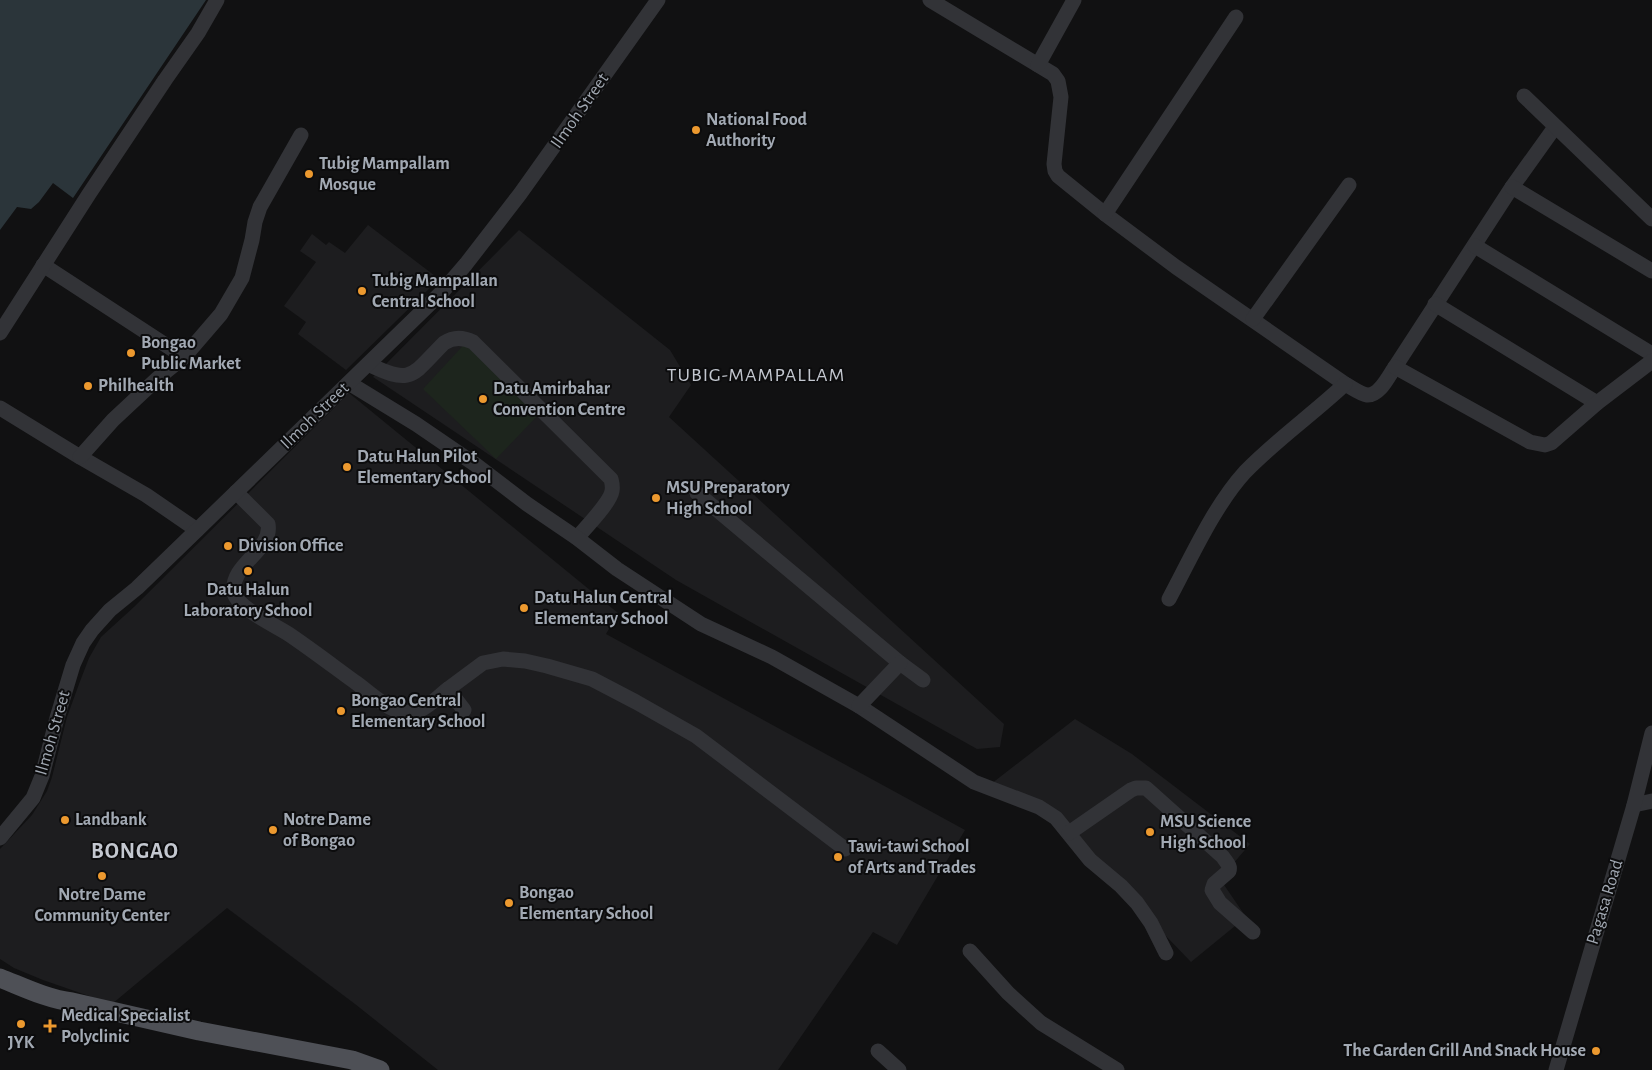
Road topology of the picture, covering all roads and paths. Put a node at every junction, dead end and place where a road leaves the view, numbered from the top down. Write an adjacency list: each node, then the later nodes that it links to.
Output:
1 (218, 0): 15 (street)
2 (658, 0): 23 (street, Ilmoh Street)
3 (930, 0): 6 (street)
4 (1074, 0): 6 (street)
5 (1236, 17): 12 (street)
6 (1038, 65): 12 (street)
7 (1524, 96): 8 (street)
8 (1556, 127): 11 (street); 13 (street)
9 (301, 134): 21 (street)
10 (1349, 185): 18 (street)
11 (1512, 187): 14 (street); 16 (street)
12 (1105, 214): 18 (street)
13 (1652, 219)
14 (1475, 246): 17 (street); 20 (street)
15 (43, 265): 19 (street); 21 (street)
16 (1652, 271)
17 (1435, 304): 24 (street); 27 (street)
18 (1253, 319): 26 (street)
19 (0, 333)
20 (1652, 354)
21 (184, 357): 29 (street)
22 (1652, 361): 27 (street)
23 (368, 364): 25 (street, Ilmoh Street); 33 (street)
24 (1395, 367): 26 (street); 27 (street)
25 (348, 383): 30 (street, Ilmoh Street); 33 (street)
26 (1345, 384): 34 (street)
27 (1597, 403)
28 (0, 408): 29 (street)
29 (80, 457): 32 (street)
30 (236, 492): 32 (street, Ilmoh Street); 37 (street)
31 (697, 493): 35 (street)
32 (197, 530): 44 (street, Ilmoh Street)
33 (577, 538): 38 (street)
34 (1169, 599)
35 (900, 663): 36 (street); 38 (street)
36 (923, 680)
37 (448, 689): 39 (street); 45 (street)
38 (859, 706): 43 (street)
39 (464, 710)
40 (1652, 732): 42 (street, Pagasa Road)
41 (1652, 801): 42 (street)
42 (1634, 805): 56 (street, Pagasa Road)
43 (1069, 833): 46 (street); 48 (street)
44 (0, 838)
45 (845, 849)
46 (1253, 932)
47 (970, 951): 55 (street)
48 (1166, 953)
49 (0, 967): 51 (main road)
50 (0, 978): 51 (main road)
51 (72, 1002): 53 (main road)
52 (878, 1051): 54 (street)
53 (380, 1070)
54 (899, 1070)
55 (1116, 1070)
56 (1556, 1070)

